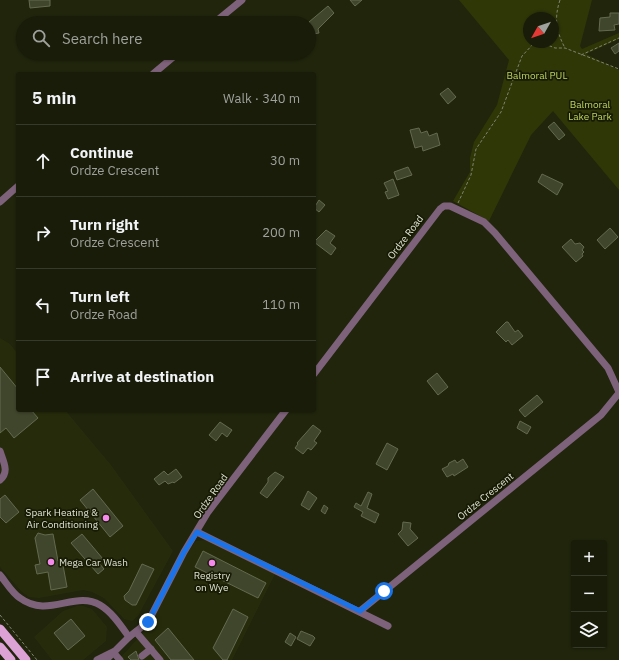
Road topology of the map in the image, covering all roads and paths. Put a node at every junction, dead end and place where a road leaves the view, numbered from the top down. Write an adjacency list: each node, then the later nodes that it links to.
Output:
1 (242, 0): 4 (street)
2 (560, 0): 3 (path)
3 (557, 12)
4 (223, 16)
5 (559, 36): 9 (path)
6 (619, 38): 10 (path)
7 (529, 48): 17 (path)
8 (559, 48): 9 (path)
9 (565, 48): 10 (path)
10 (580, 55): 12 (path)
11 (170, 60): 13 (street)
12 (619, 69)
13 (155, 72)
14 (16, 188): 15 (street)
15 (0, 202)
16 (440, 209): 17 (street, Ordze Crescent); 18 (street, Ordze Road)
17 (456, 209): 19 (street, Ordze Crescent)
18 (316, 371)
19 (619, 392): 25 (street, Ordze Crescent)
20 (284, 412): 23 (street, Ordze Road)
21 (0, 451): 22 (street)
22 (0, 480)
23 (197, 532): 25 (street); 29 (street, Ordze Road)
24 (0, 575): 30 (street)
25 (360, 611): 27 (street)
26 (0, 615): 37 (path)
27 (388, 626)
28 (0, 629): 36 (main road)
29 (136, 632): 30 (street, Ordze Road); 32 (street)
30 (129, 637): 33 (street, Ordze Road)
31 (0, 647): 35 (main road)
32 (151, 649): 34 (street); 41 (street)
33 (113, 652): 38 (street, Ordze Road); 39 (street, Ordze Road); 40 (street)
34 (142, 656)
35 (11, 660)
36 (26, 660)
37 (38, 660)
38 (97, 660)
39 (106, 660)
40 (120, 660)
41 (160, 660)

